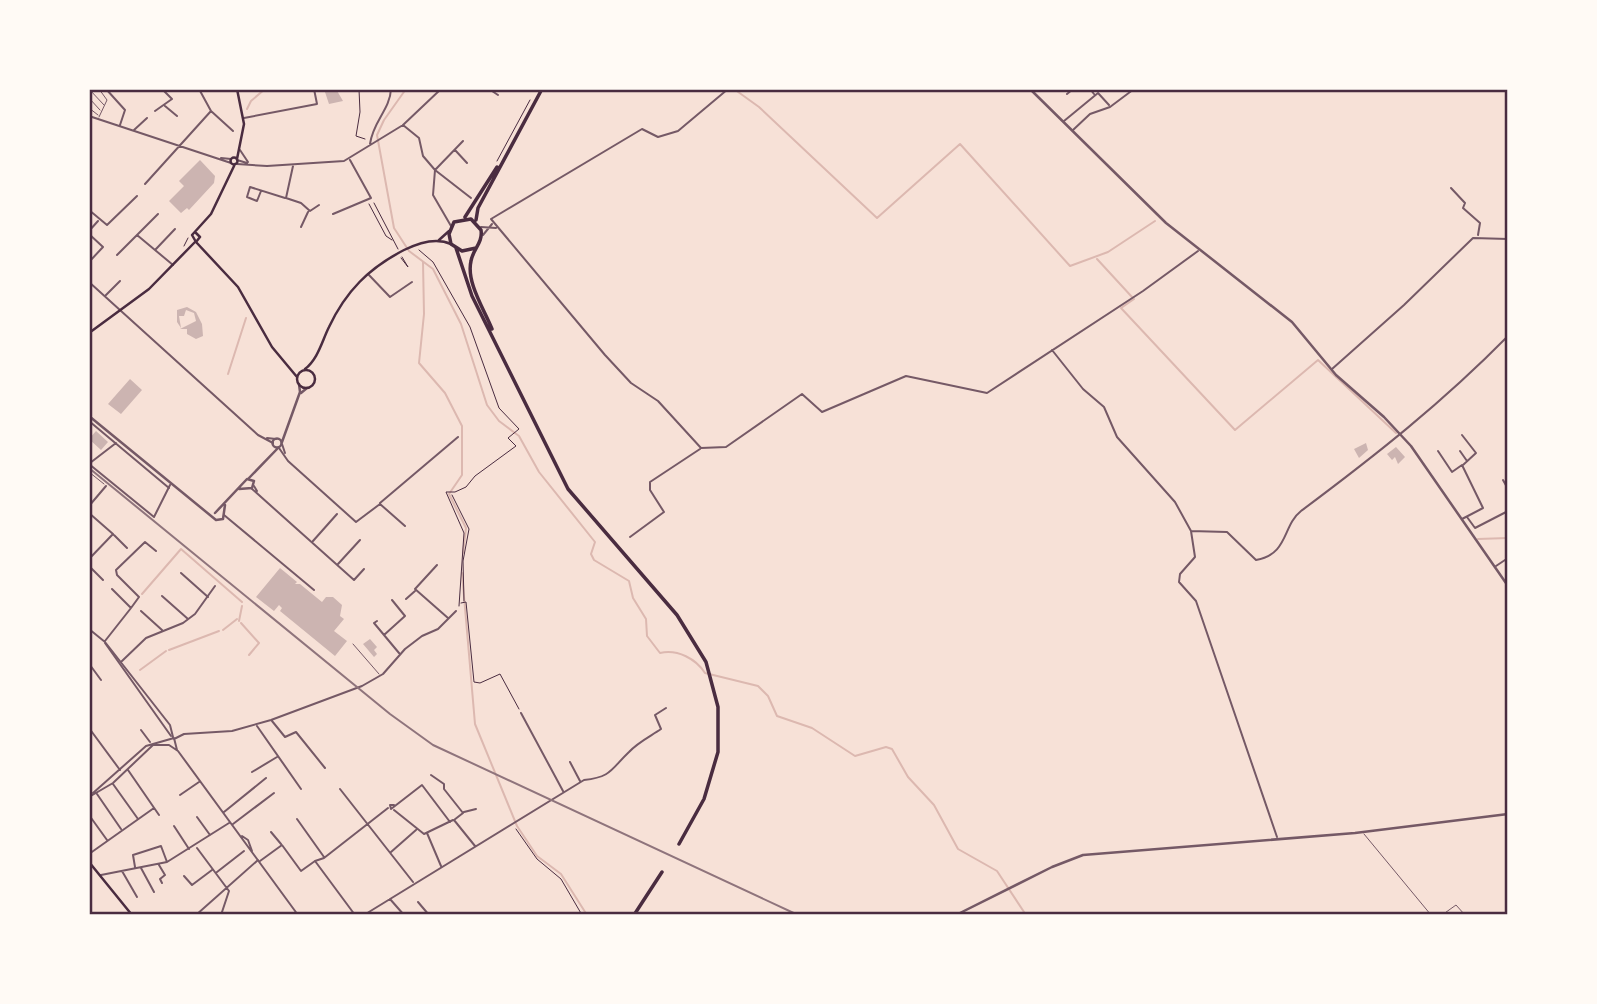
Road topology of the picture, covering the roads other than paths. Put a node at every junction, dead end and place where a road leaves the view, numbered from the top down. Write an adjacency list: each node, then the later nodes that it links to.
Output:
1 (89, 89): 21 (lane)
2 (99, 89): 21 (lane)
3 (106, 89): 35 (street)
4 (162, 89): 22 (street)
5 (199, 89): 26 (street)
6 (237, 89): 31 (main road)
7 (314, 89): 31 (street)
8 (391, 89): 40 (street)
9 (441, 89): 34 (street)
10 (489, 89): 18 (street)
11 (542, 89): 47 (main road)
12 (728, 89): 65 (street)
13 (1030, 89): 33 (street)
14 (1073, 89): 17 (street)
15 (1090, 89): 19 (street)
16 (1134, 89): 23 (street)
17 (1067, 94)
18 (498, 95)
19 (1095, 95): 23 (street); 33 (street)
20 (89, 98): 27 (lane)
21 (104, 105): 27 (lane)
22 (164, 105): 25 (street); 29 (street)
23 (1110, 107): 38 (street)
24 (89, 108): 27 (lane)
25 (155, 111)
26 (211, 111): 37 (street); 41 (street)
27 (101, 113): 32 (lane)
28 (89, 116): 32 (street)
29 (177, 116)
30 (147, 118): 36 (street)
31 (244, 118): 42 (main road)
32 (98, 119): 35 (street)
33 (1063, 121): 38 (street)
34 (403, 125): 40 (street); 50 (street)
35 (120, 127): 36 (street)
36 (133, 131): 41 (street)
37 (233, 131)
38 (1072, 131): 83 (street)
39 (463, 141): 43 (street)
40 (371, 143): 44 (street)
41 (180, 146): 45 (street); 51 (street)
42 (239, 149): 45 (main road); 48 (street)
43 (455, 149): 46 (street); 50 (street)
44 (349, 159): 49 (street); 61 (street)
45 (234, 161): 48 (street); 76 (main road)
46 (467, 163)
47 (500, 163): 62 (main road); 64 (main road)
48 (253, 164): 49 (street)
49 (293, 165): 55 (street)
50 (435, 170): 56 (street); 69 (street)
51 (145, 184)
52 (1451, 188): 75 (street)
53 (261, 191): 53 (street); 55 (street)
54 (137, 196): 63 (street)
55 (286, 198): 59 (street)
56 (471, 198)
57 (319, 205): 59 (street)
58 (89, 210): 63 (street)
59 (309, 211): 66 (street)
60 (158, 214): 73 (street)
61 (333, 214)
62 (464, 218): 64 (main road); 69 (main road)
63 (99, 220): 72 (street)
64 (477, 223): 67 (main road)
65 (492, 223): 70 (street); 71 (street)
66 (301, 227)
67 (480, 227): 70 (street); 74 (main road)
68 (175, 229): 82 (street)
69 (450, 229): 78 (main road); 79 (main road)
70 (490, 229): 71 (street); 74 (street)
71 (497, 229): 117 (street)
72 (89, 232): 85 (street)
73 (136, 235): 82 (street); 84 (street)
74 (482, 236): 81 (main road)
75 (1477, 236): 77 (street); 100 (street)
76 (196, 238): 86 (main road); 98 (main road)
77 (1508, 239)
78 (439, 240): 79 (main road); 87 (main road)
79 (451, 244): 80 (main road)
80 (456, 248): 81 (main road); 95 (main road)
81 (476, 248): 95 (main road)
82 (155, 250): 86 (street)
83 (1199, 250): 96 (street); 100 (street)
84 (117, 255)
85 (89, 262)
86 (174, 266): 92 (main road)
87 (368, 273): 90 (street); 97 (main road)
88 (120, 281): 91 (street)
89 (89, 282): 91 (street)
90 (412, 282)
91 (105, 296): 92 (street)
92 (121, 310): 93 (main road); 113 (street)
93 (90, 331)
94 (1508, 336): 110 (street)
95 (498, 344): 237 (main road)
96 (1051, 349): 117 (street); 141 (street)
97 (316, 356): 99 (main road); 101 (main road)
98 (289, 365): 99 (main road); 102 (main road)
99 (304, 370): 101 (main road); 102 (main road)
100 (1331, 370): 110 (street)
101 (314, 373): 104 (main road)
102 (297, 377): 103 (main road)
103 (299, 384): 104 (main road); 105 (street)
104 (307, 388): 105 (street)
105 (298, 399): 109 (street)
106 (89, 416): 108 (street)
107 (89, 421): 108 (street)
108 (98, 426): 115 (street); 120 (street)
109 (284, 431): 114 (street); 116 (street)
110 (1401, 434): 139 (street); 141 (street)
111 (1462, 435): 121 (street)
112 (458, 437): 130 (street)
113 (266, 438): 114 (street); 116 (street)
114 (277, 439): 116 (street); 116 (street)
115 (116, 443): 120 (street); 122 (street)
116 (278, 445): 126 (street); 130 (street)
117 (701, 448): 143 (street)
118 (1438, 451): 123 (street)
119 (1460, 451): 121 (street)
120 (138, 460): 128 (street)
121 (1467, 462): 123 (street)
122 (89, 464): 128 (street)
123 (1462, 466): 138 (street)
124 (89, 472): 127 (lane)
125 (1503, 480): 129 (street)
126 (250, 484): 131 (street); 145 (street)
127 (106, 486): 132 (street)
128 (169, 486): 135 (street)
129 (1508, 489)
130 (380, 504): 140 (street)
131 (225, 505): 135 (street); 137 (street)
132 (89, 506)
133 (1508, 511): 138 (street)
134 (89, 513): 142 (street)
135 (215, 514): 137 (street); 137 (street)
136 (337, 514): 145 (street)
137 (223, 515): 160 (street)
138 (1466, 516): 139 (street)
139 (1462, 519): 153 (street)
140 (405, 526)
141 (1191, 531): 235 (street)
142 (113, 534): 146 (street); 149 (street)
143 (630, 537)
144 (360, 540): 151 (street)
145 (312, 542): 151 (street)
146 (127, 548)
147 (156, 551): 166 (street)
148 (1508, 558): 153 (street)
149 (89, 559)
150 (89, 565): 156 (street)
151 (338, 565): 154 (street)
152 (437, 565): 161 (street)
153 (1495, 567): 158 (street)
154 (364, 569)
155 (181, 573): 163 (street)
156 (103, 580)
157 (215, 586): 163 (street)
158 (1508, 586)
159 (112, 589): 166 (street)
160 (314, 590)
161 (415, 590): 164 (street); 170 (street)
162 (162, 596): 169 (street)
163 (209, 597): 169 (street)
164 (406, 599)
165 (392, 600): 175 (street)
166 (131, 608): 177 (street)
167 (141, 611): 173 (street)
168 (456, 611): 170 (street)
169 (188, 619): 173 (street)
170 (448, 619): 179 (street)
171 (377, 621): 175 (street)
172 (89, 629): 174 (street)
173 (162, 631): 180 (street)
174 (94, 634): 176 (street); 177 (street)
175 (384, 635): 179 (street)
176 (89, 636)
177 (105, 642): 180 (street); 192 (street)
178 (353, 644): 184 (lane)
179 (400, 654): 184 (street)
180 (121, 662): 192 (street)
181 (90, 666): 182 (street)
182 (95, 672): 183 (street); 185 (street)
183 (89, 676)
184 (380, 676): 188 (street)
185 (100, 680)
186 (666, 708): 205 (street)
187 (521, 713): 209 (street)
188 (271, 720): 189 (street); 199 (street)
189 (256, 725): 192 (street); 196 (street)
190 (89, 728): 200 (street)
191 (141, 730): 193 (street)
192 (173, 740): 193 (street); 194 (street); 194 (street); 195 (street)
193 (151, 745): 194 (street); 198 (street)
194 (170, 745): 195 (street)
195 (178, 751): 204 (street)
196 (277, 757): 201 (street); 207 (street)
197 (570, 762): 205 (street)
198 (126, 768): 200 (street); 206 (street); 214 (street)
199 (325, 768)
200 (120, 771): 210 (street)
201 (252, 772)
202 (431, 775): 217 (street)
203 (266, 778): 216 (street)
204 (200, 782): 212 (street); 216 (street)
205 (580, 782): 209 (street)
206 (113, 783): 210 (street); 222 (street)
207 (301, 789)
208 (340, 789): 227 (street)
209 (563, 792): 240 (street)
210 (96, 793): 230 (street)
211 (274, 793): 226 (street)
212 (180, 795)
213 (392, 807): 225 (street); 227 (street); 229 (street)
214 (154, 808): 220 (street); 222 (street)
215 (476, 809): 217 (street)
216 (223, 813): 226 (street)
217 (463, 813): 224 (street)
218 (1508, 814): 232 (street)
219 (89, 815): 236 (street)
220 (159, 815)
221 (197, 817): 234 (street)
222 (138, 819): 230 (street)
223 (297, 819): 245 (street)
224 (454, 820): 225 (street); 240 (street)
225 (450, 822): 233 (street)
226 (231, 824): 234 (street); 246 (street)
227 (368, 824): 243 (street); 245 (street)
228 (174, 825): 241 (street)
229 (417, 829): 233 (street); 243 (street)
230 (122, 830): 236 (street)
231 (271, 832): 238 (street)
232 (1363, 832): 235 (street); 279 (lane)
233 (427, 833): 252 (street)
234 (211, 836): 239 (street)
235 (1278, 839): 278 (street)
236 (107, 841): 244 (street)
237 (679, 844)
238 (282, 845): 246 (street); 247 (street)
239 (196, 847): 241 (street); 254 (street)
240 (475, 847): 252 (street)
241 (190, 850): 248 (street)
242 (244, 851): 258 (street)
243 (390, 852): 263 (street)
244 (89, 854)
245 (324, 858): 247 (street)
246 (258, 861): 264 (street); 272 (street)
247 (315, 861): 273 (street)
248 (167, 862): 250 (street); 253 (street)
249 (90, 864): 260 (main road)
250 (159, 864): 251 (street); 259 (street)
251 (141, 867): 253 (street); 265 (street)
252 (441, 867): 263 (street)
253 (135, 868): 255 (street)
254 (213, 869): 258 (street); 261 (street)
255 (122, 870): 260 (street); 266 (street)
256 (662, 872): 277 (main road)
257 (169, 873): 259 (street)
258 (216, 873): 264 (street)
259 (165, 875): 262 (street)
260 (101, 876): 269 (main road)
261 (184, 876)
262 (162, 883)
263 (414, 883): 267 (street)
264 (228, 889): 270 (street); 271 (street)
265 (154, 892)
266 (137, 897)
267 (390, 898): 274 (street); 275 (street)
268 (418, 902): 276 (street)
269 (132, 915)
270 (196, 915)
271 (221, 915)
272 (298, 915)
273 (355, 915)
274 (364, 915)
275 (404, 915)
276 (429, 915)
277 (634, 915)
278 (956, 915)
279 (1430, 915)
280 (1442, 915): 281 (lane)
281 (1465, 915)

